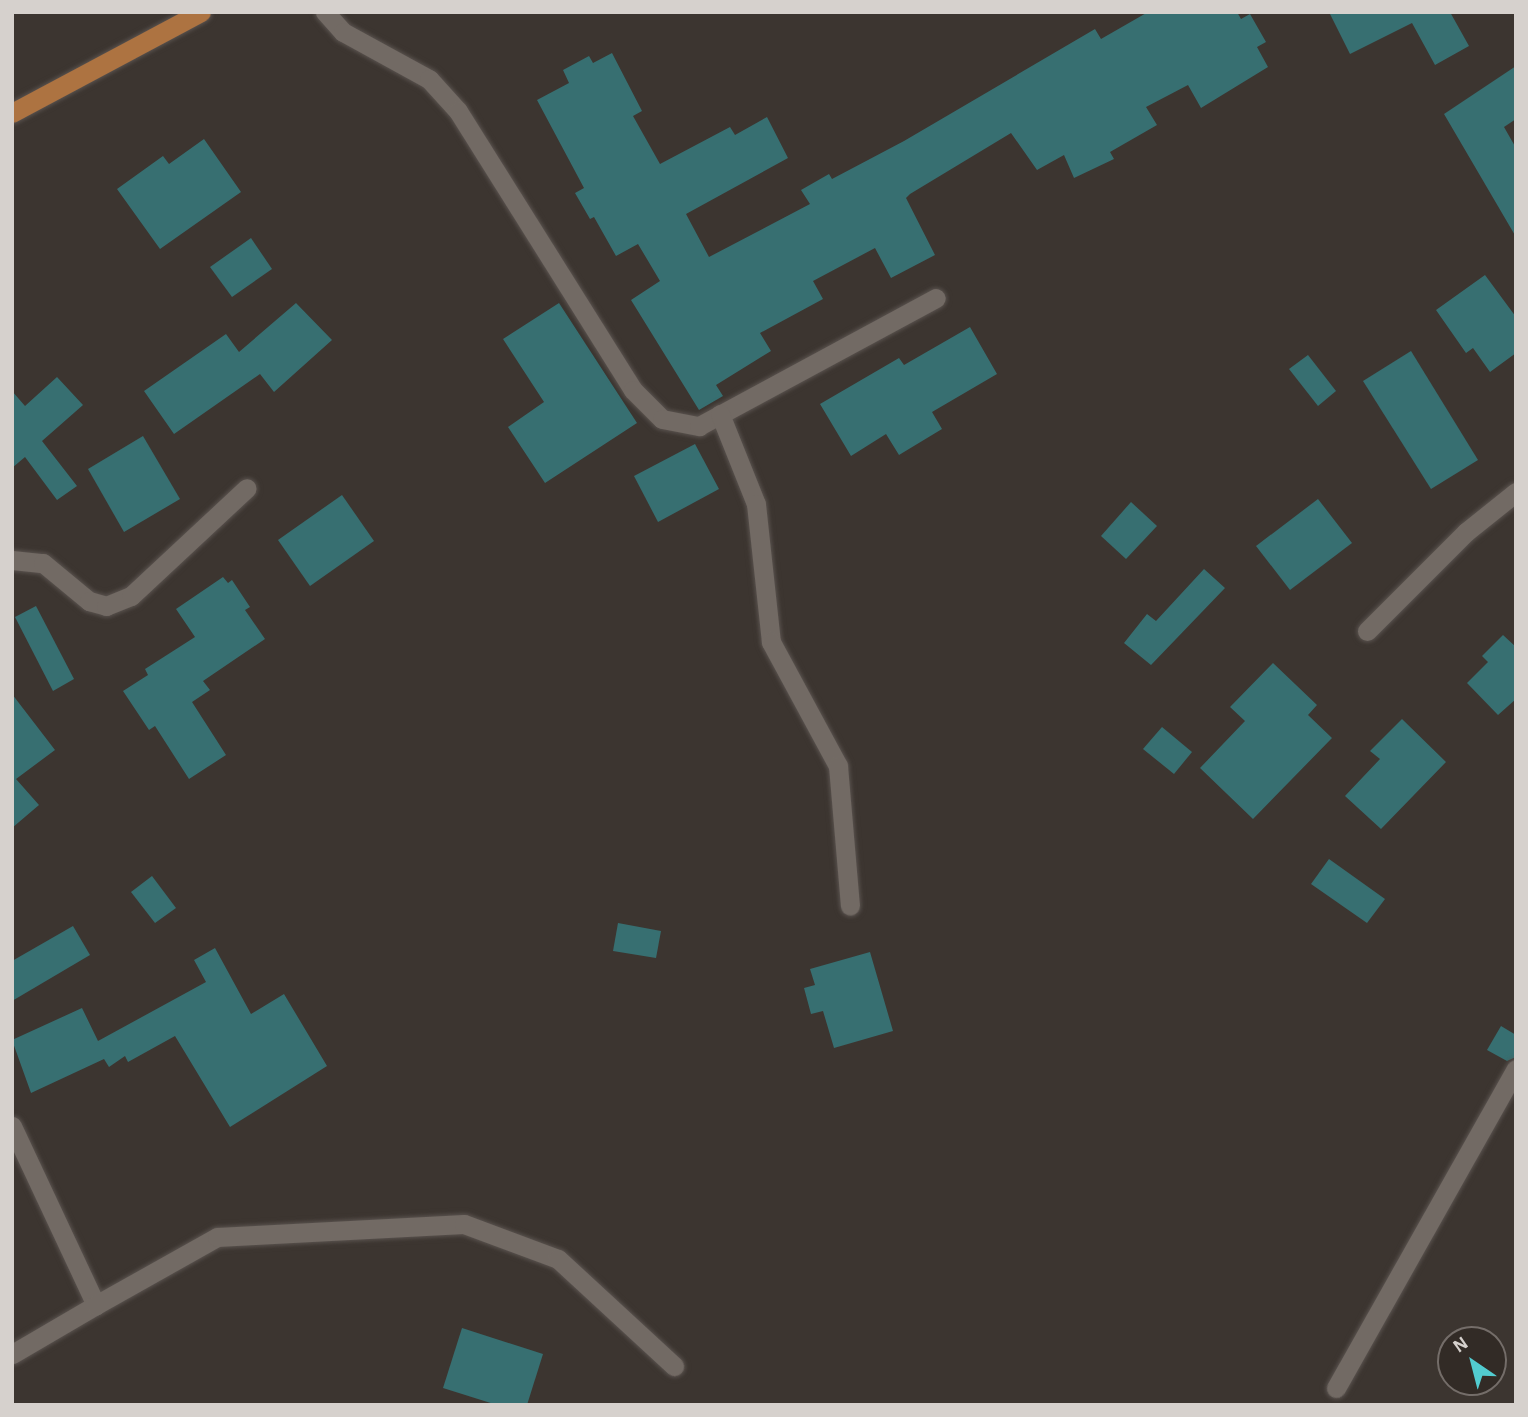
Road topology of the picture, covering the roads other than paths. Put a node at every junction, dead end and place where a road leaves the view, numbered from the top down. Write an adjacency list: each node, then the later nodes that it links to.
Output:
1 (201, 12): 3 (main road)
2 (325, 12): 5 (street)
3 (12, 113)
4 (936, 298): 5 (street)
5 (720, 414): 10 (street)
6 (247, 488): 8 (street)
7 (1516, 492): 9 (street)
8 (12, 560)
9 (1367, 631)
10 (850, 905)
11 (1516, 1069): 16 (street)
12 (12, 1125): 13 (street)
13 (96, 1306): 14 (street); 15 (street)
14 (12, 1354)
15 (674, 1366)
16 (1336, 1388)

